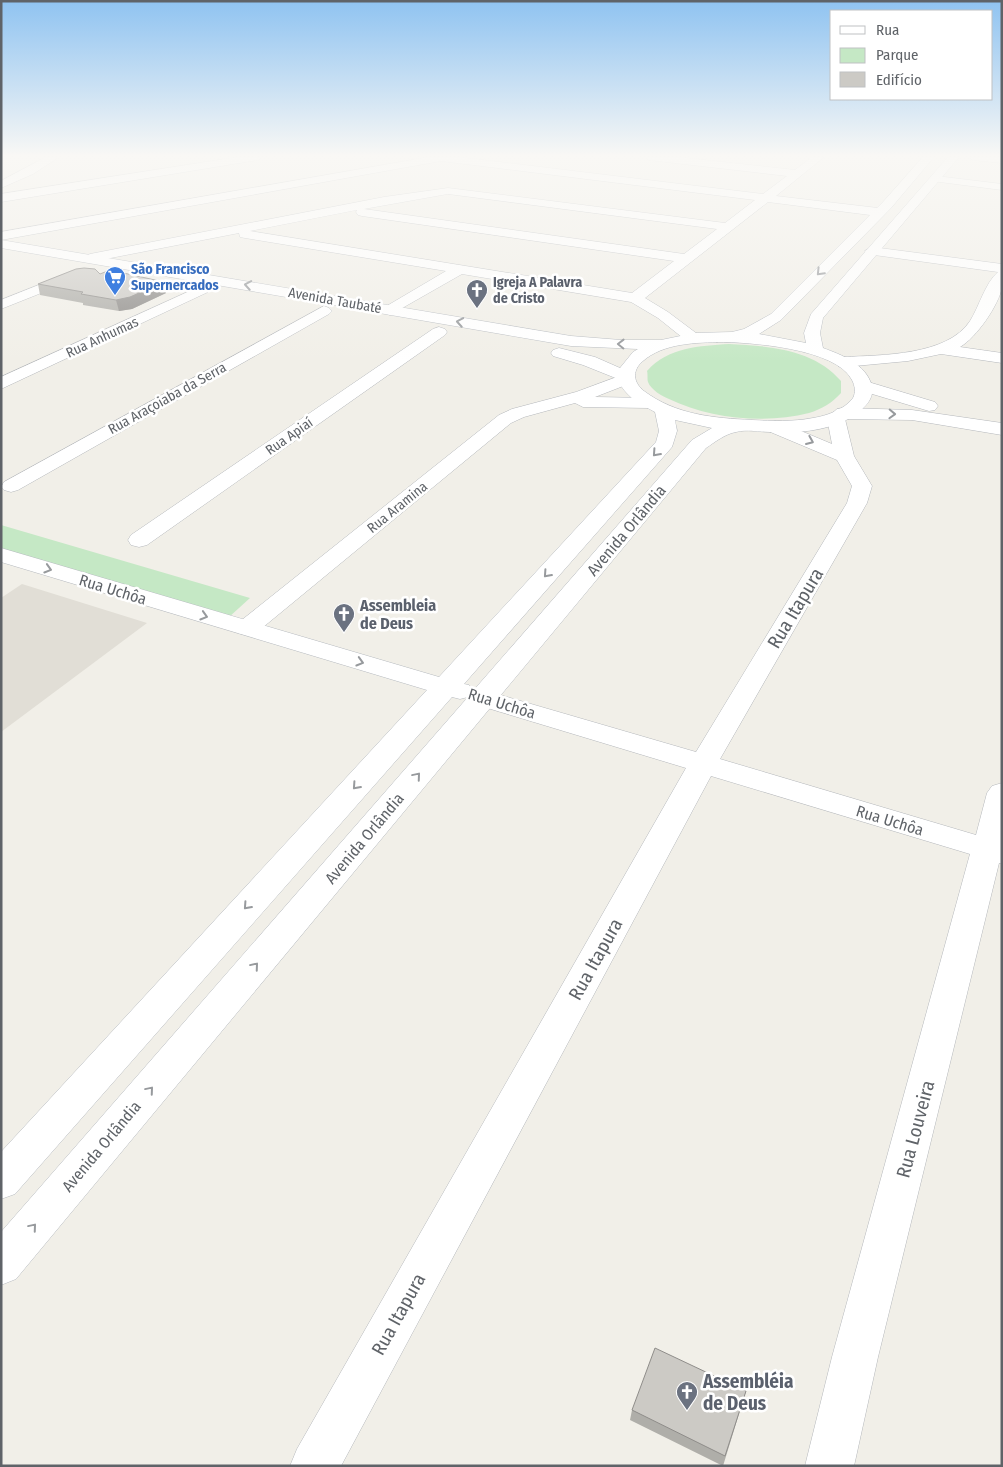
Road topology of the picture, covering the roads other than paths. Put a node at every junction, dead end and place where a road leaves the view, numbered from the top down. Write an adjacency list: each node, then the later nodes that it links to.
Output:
1 (59, 225): 9 (street)
2 (256, 225): 8 (street)
3 (457, 225): 13 (street)
4 (716, 225): 7 (street)
5 (865, 225): 26 (street, one-way to 26)
6 (895, 225): 11 (street)
7 (728, 227): 13 (street)
8 (227, 231): 14 (street); 16 (street)
9 (1, 236)
10 (1, 244): 14 (street, Avenida Taubaté)
11 (872, 251): 15 (street); 30 (street)
12 (1, 254): 14 (street, Avenida Taubaté)
13 (688, 259): 20 (street)
14 (89, 264): 18 (street, Avenida Taubaté); 19 (street, Avenida Taubaté, one-way to 14); 22 (street)
15 (1002, 268)
16 (458, 270): 20 (street); 23 (street)
17 (1002, 275): 29 (street)
18 (202, 289): 21 (street, Avenida Taubaté); 34 (street, Rua Anhumas)
19 (283, 291): 21 (street); 23 (street, Avenida Taubaté)
20 (635, 298): 27 (street)
21 (265, 300): 24 (street, Avenida Taubaté)
22 (1, 305)
23 (390, 310): 28 (street, Avenida Taubaté, one-way to 23)
24 (324, 311): 25 (street, Avenida Taubaté); 44 (street, Rua Araçoiaba da Serra)
25 (439, 332): 33 (street, Avenida Taubaté); 45 (street, Rua Apiaí)
26 (734, 337): 27 (street); 30 (street)
27 (694, 338): 28 (street)
28 (670, 343): 33 (street)
29 (941, 349): 31 (street); 32 (street)
30 (815, 350): 32 (street)
31 (1002, 358)
32 (844, 362): 35 (street)
33 (626, 377): 36 (street, Rua Aramina); 37 (street)
34 (1, 384)
35 (865, 386): 38 (street); 39 (street)
36 (557, 403): 37 (street, Rua Aramina); 47 (street, Rua Aramina)
37 (656, 406): 40 (street); 48 (street, Avenida Orlândia, one-way to 48)
38 (839, 416): 41 (street); 42 (street, one-way to 42); 43 (street, Rua Itapura)
39 (1002, 419)
40 (737, 426): 41 (street); 49 (street, Avenida Orlândia)
41 (775, 427): 43 (street, one-way to 43)
42 (1002, 429)
43 (844, 456): 50 (street, Rua Itapura)
44 (10, 486)
45 (139, 540)
46 (1, 555): 47 (street, Rua Uchôa, one-way to 47)
47 (247, 628): 48 (street, Rua Uchôa, one-way to 48)
48 (445, 687): 49 (street, Rua Uchôa); 53 (street, Avenida Orlândia, one-way to 53)
49 (483, 698): 50 (street, Rua Uchôa); 54 (street, Avenida Orlândia, one-way to 49)
50 (704, 764): 52 (street, Rua Uchôa); 55 (street, Rua Itapura)
51 (1002, 793): 52 (street, Rua Louveira)
52 (995, 851): 56 (street, Rua Louveira)
53 (1, 1181)
54 (1, 1264)
55 (314, 1466)
56 (829, 1466)

